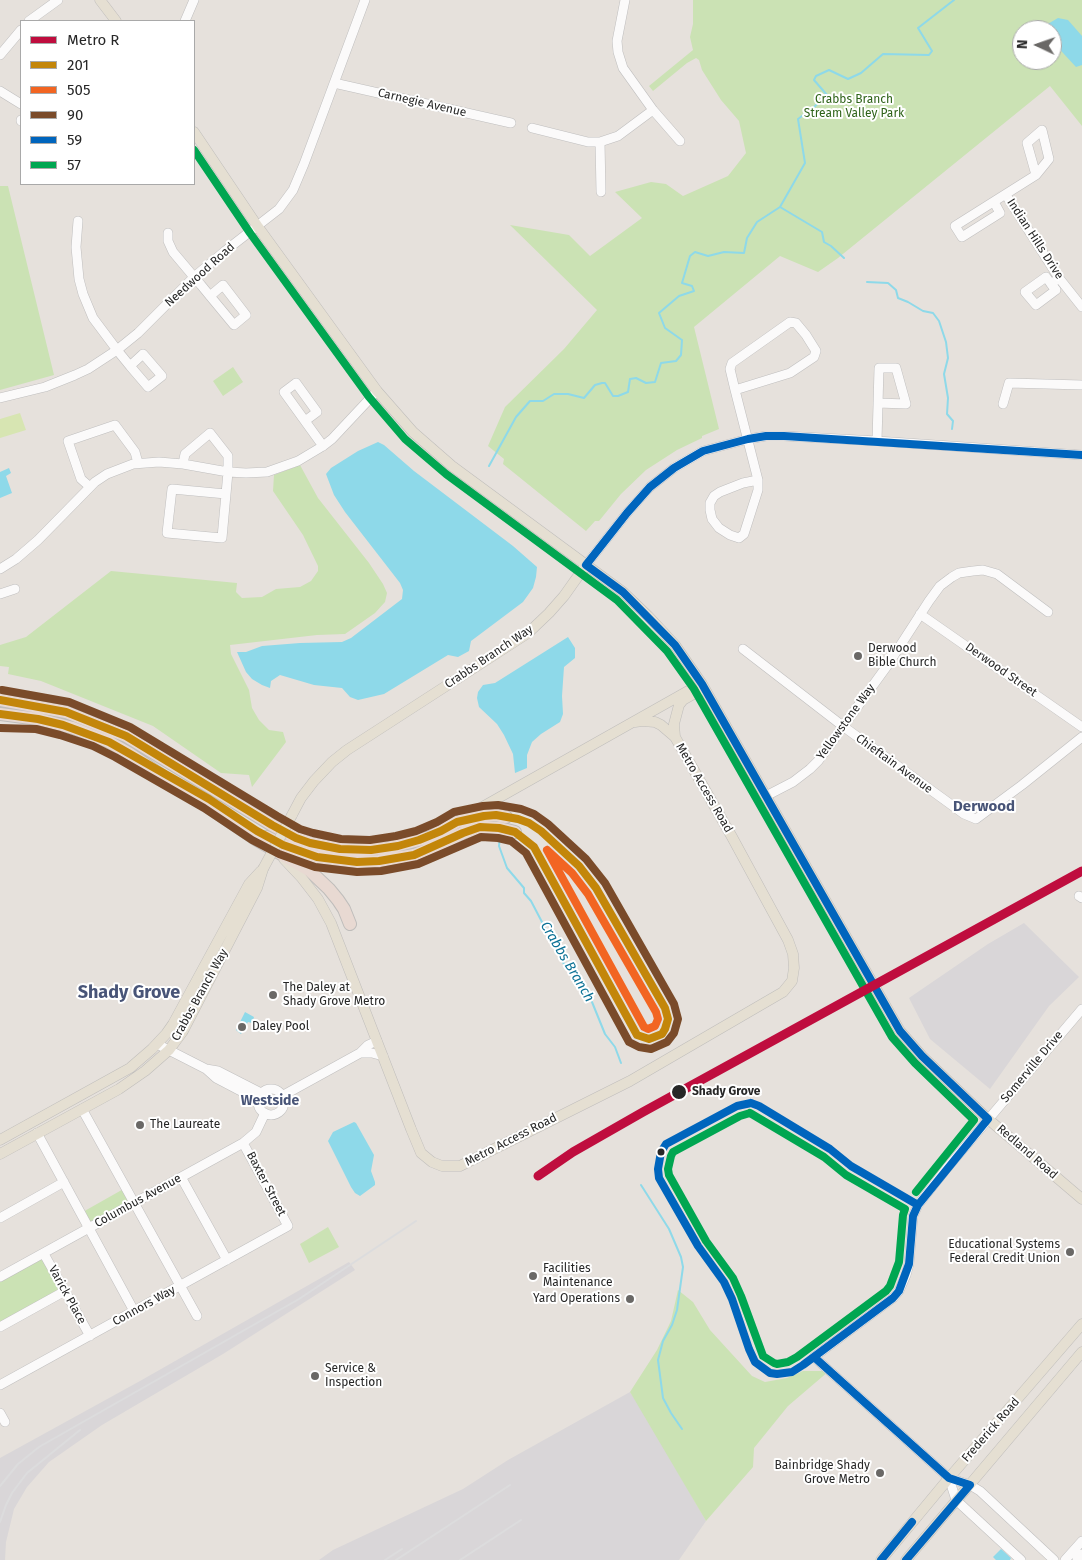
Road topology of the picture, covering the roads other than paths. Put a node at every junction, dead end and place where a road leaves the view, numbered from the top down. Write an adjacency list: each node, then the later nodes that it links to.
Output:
1 (58, 0): 6 (street)
2 (100, 0): 7 (main road)
3 (194, 0): 8 (street)
4 (365, 0): 11 (street, Needwood Road)
5 (625, 0): 14 (street)
6 (31, 20)
7 (115, 20)
8 (186, 20)
9 (20, 31): 10 (street)
10 (0, 55)
11 (334, 83): 15 (street, Carnegie Avenue); 25 (street, Needwood Road)
12 (0, 91): 13 (street)
13 (20, 103)
14 (653, 110): 18 (street); 19 (street)
15 (510, 124)
16 (532, 128): 19 (street)
17 (195, 133): 25 (main road, Redland Road)
18 (680, 141)
19 (600, 142): 21 (street)
20 (1036, 174): 22 (street)
21 (602, 192)
22 (1006, 195): 23 (street); 28 (street, Indian Hills Drive)
23 (994, 202): 23 (street)
24 (78, 221): 32 (street)
25 (258, 227): 27 (street, Needwood Road); 36 (main road, Redland Road)
26 (168, 233): 27 (street)
27 (194, 277): 30 (street); 32 (street, Needwood Road)
28 (1059, 278): 29 (street); 31 (street, Indian Hills Drive)
29 (1050, 284)
30 (210, 296)
31 (1082, 307)
32 (116, 350): 33 (street); 37 (street, Needwood Road)
33 (130, 366)
34 (1082, 385): 39 (street)
35 (734, 390): 35 (street); 41 (street)
36 (377, 391): 43 (street); 51 (main road, Redland Road)
37 (0, 398)
38 (878, 403): 38 (street); 42 (street)
39 (1003, 404)
40 (305, 421): 43 (street)
41 (748, 439): 42 (street, Crabbs Branch Way); 48 (street); 51 (street, Crabbs Branch Way)
42 (877, 441): 44 (street, Crabbs Branch Way)
43 (323, 446): 47 (street)
44 (1082, 455)
45 (138, 463): 46 (street); 49 (street); 49 (street)
46 (183, 464): 47 (street); 47 (street)
47 (228, 472): 50 (street)
48 (758, 480): 48 (street)
49 (90, 487): 52 (street)
50 (226, 494): 50 (street)
51 (586, 565): 58 (main road, Redland Road); 74 (main road, Crabbs Branch Way, bridge)
52 (0, 569)
53 (15, 590): 54 (street)
54 (0, 594)
55 (1048, 612): 56 (street, Yellowstone Way)
56 (920, 614): 64 (street, Yellowstone Way); 65 (street, Derwood Street)
57 (743, 649): 64 (street, Chieftain Avenue)
58 (703, 685): 63 (main road); 67 (main road, Metro Access Road); 69 (main road, Redland Road)
59 (0, 700): 71 (highway)
60 (0, 714): 62 (highway, Metro Access Road)
61 (0, 718): 62 (highway)
62 (26, 718): 68 (highway, Metro Access Road)
63 (632, 723): 67 (main road); 71 (main road)
64 (844, 727): 66 (street, Chieftain Avenue); 69 (street, Yellowstone Way)
65 (1082, 727)
66 (1082, 737)
67 (675, 738): 81 (main road, Metro Access Road)
68 (151, 767): 72 (highway); 73 (highway, Metro Access Road)
69 (766, 796): 86 (main road, Redland Road)
70 (506, 817): 71 (highway)
71 (456, 822)
72 (515, 832)
73 (278, 853): 75 (highway); 77 (main road, Metro Access Road)
74 (263, 869): 78 (main road, Crabbs Branch Way); 79 (main road, Crabbs Branch Way)
75 (350, 924)
76 (1082, 1009): 86 (street, Somerville Drive)
77 (377, 1040): 80 (street); 81 (main road, Metro Access Road)
78 (157, 1044): 79 (street); 88 (main road, Crabbs Branch Way)
79 (168, 1050): 83 (street); 84 (main road, Crabbs Branch Way)
80 (360, 1052): 81 (street); 82 (street)
81 (383, 1056)
82 (282, 1096): 83 (street); 85 (street)
83 (260, 1097): 85 (street)
84 (82, 1109): 87 (main road, Crabbs Branch Way); 94 (street)
85 (265, 1113): 89 (street, Columbus Avenue)
86 (988, 1119): 93 (main road, Redland Road); 112 (street, Somerville Drive)
87 (37, 1134): 90 (main road, Crabbs Branch Way); 92 (street)
88 (0, 1140)
89 (243, 1142): 91 (street, Columbus Avenue); 96 (street, Baxter Street)
90 (0, 1154)
91 (181, 1177): 94 (street, Columbus Avenue); 99 (street)
92 (64, 1182): 95 (street); 97 (street)
93 (1082, 1199)
94 (135, 1202): 97 (street, Columbus Avenue); 101 (street)
95 (0, 1218)
96 (288, 1226): 99 (street, Connors Way)
97 (89, 1228): 98 (street, Columbus Avenue); 103 (street)
98 (44, 1254): 100 (street, Columbus Avenue); 102 (street, Varick Place)
99 (226, 1260): 101 (street, Connors Way)
100 (0, 1277)
101 (180, 1286): 103 (street, Connors Way); 104 (street)
102 (64, 1291): 106 (street); 107 (street, Varick Place)
103 (134, 1311): 107 (street, Connors Way)
104 (198, 1316)
105 (1082, 1324): 112 (main road, Frederick Road)
106 (0, 1326)
107 (90, 1336): 109 (street, Connors Way)
108 (1082, 1352): 113 (main road, Frederick Road)
109 (0, 1385)
110 (0, 1413): 111 (street)
111 (5, 1422)
112 (949, 1478): 113 (street); 114 (street); 117 (main road, Frederick Road)
113 (970, 1484): 114 (main road, Frederick Road); 120 (street)
114 (956, 1500): 118 (main road, Frederick Road); 119 (street)
115 (1082, 1541): 121 (street)
116 (1082, 1554): 122 (street)
117 (881, 1560)
118 (906, 1560)
119 (1021, 1560)
120 (1054, 1560)
121 (1065, 1560)
122 (1077, 1560)

